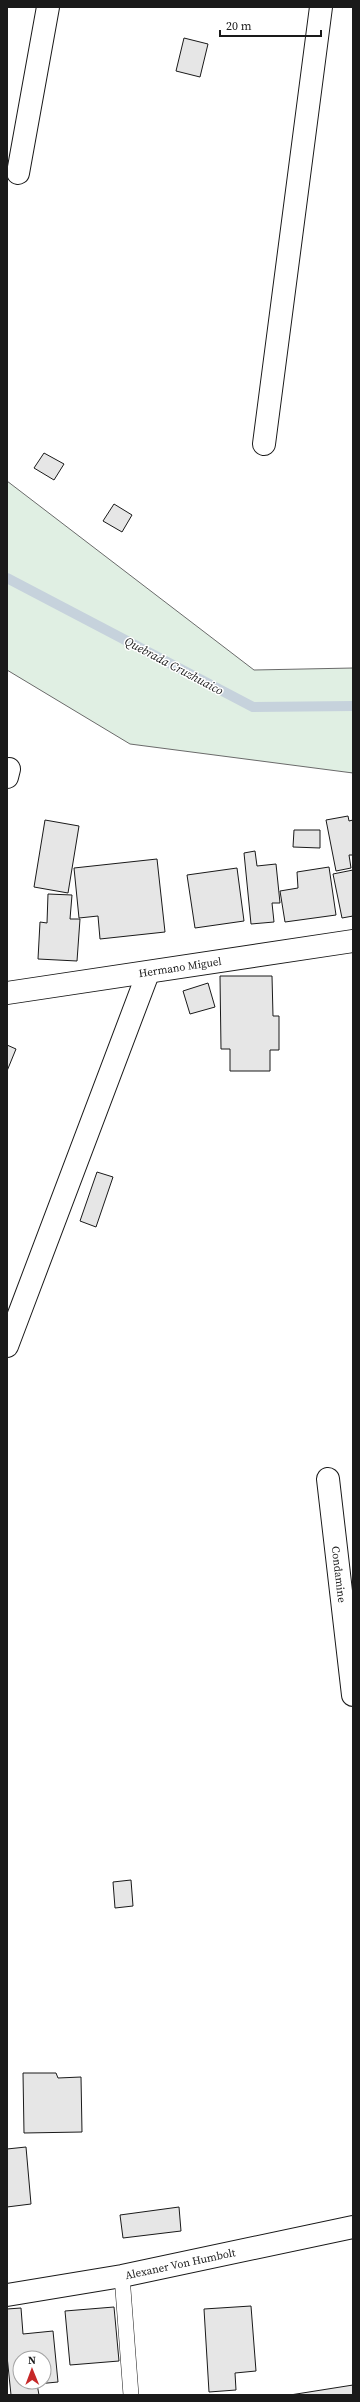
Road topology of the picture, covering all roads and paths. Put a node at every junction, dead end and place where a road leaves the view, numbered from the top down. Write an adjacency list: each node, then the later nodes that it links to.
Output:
1 (48, 7): 3 (street)
2 (321, 7): 4 (street)
3 (18, 173)
4 (264, 444)
5 (353, 941): 6 (street, Hermano Miguel)
6 (148, 973): 7 (street, Hermano Miguel); 8 (street)
7 (7, 993)
8 (7, 1346)
9 (328, 1479): 10 (street, Condamine)
10 (353, 1695)
11 (353, 2227): 12 (street, Alexaner Von Humbolt)
12 (122, 2276): 13 (street, Alexaner Von Humbolt); 14 (lane)
13 (7, 2295)
14 (131, 2395)

